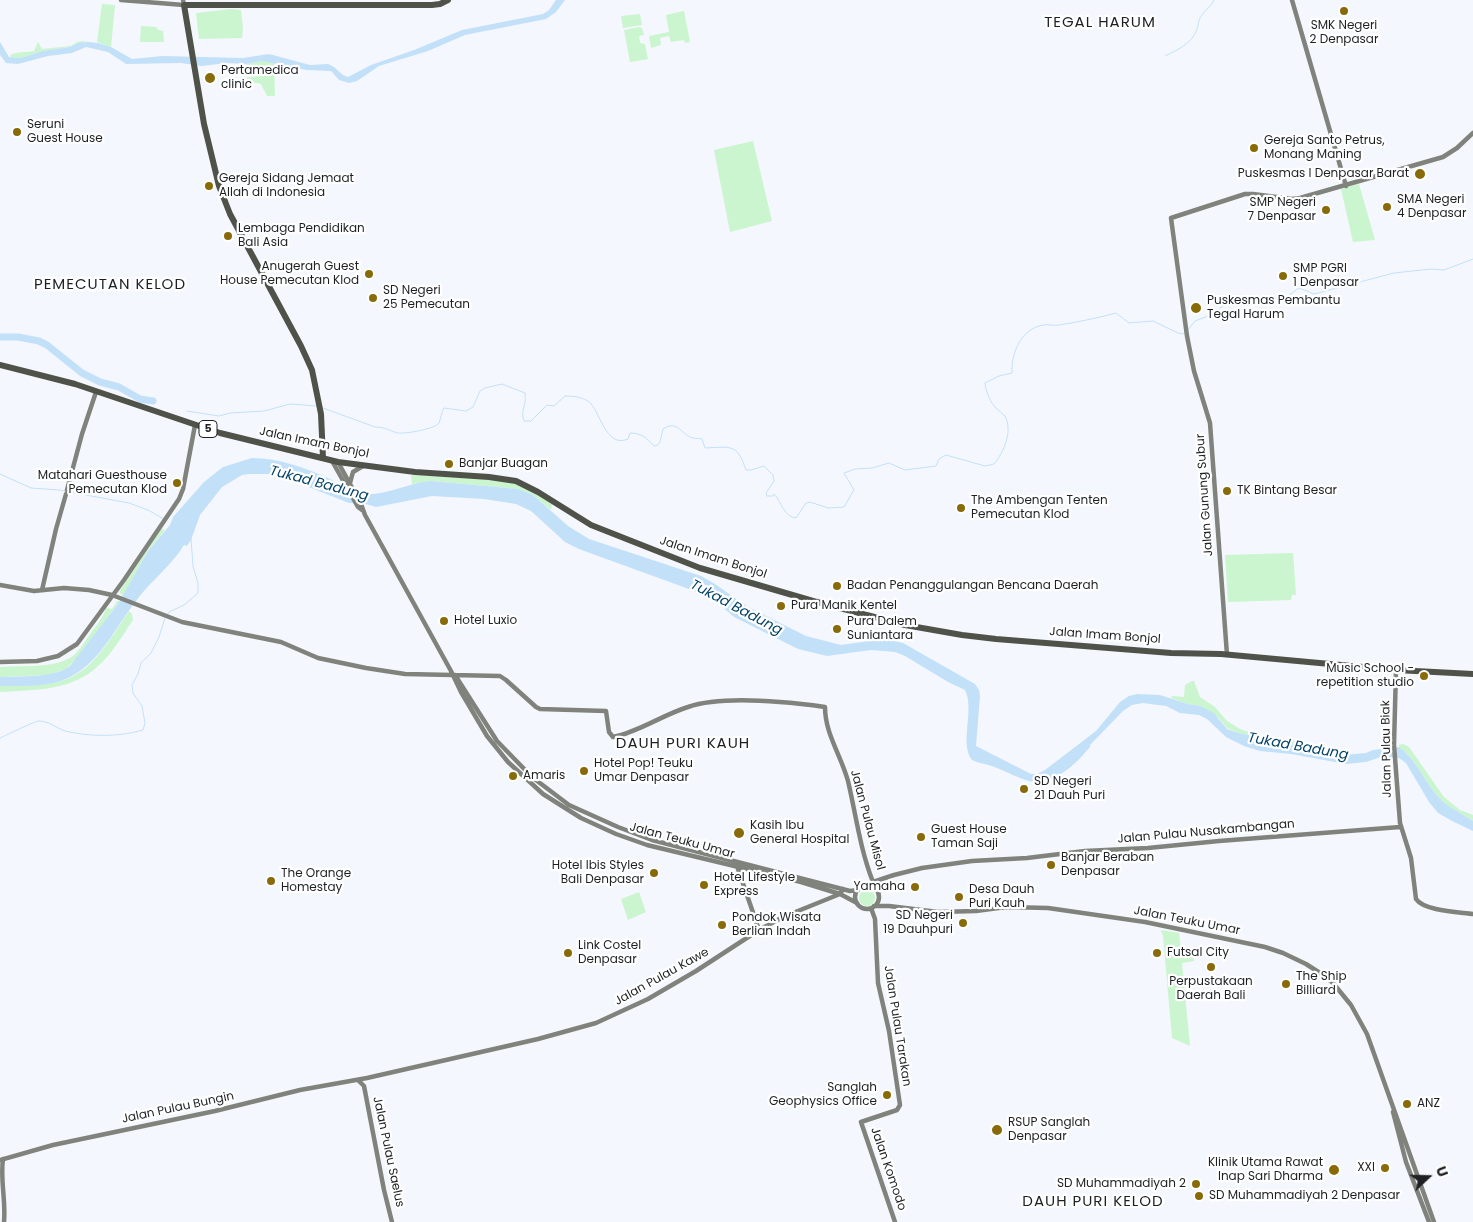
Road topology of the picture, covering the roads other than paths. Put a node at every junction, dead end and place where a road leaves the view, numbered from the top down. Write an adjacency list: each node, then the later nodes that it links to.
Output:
1 (121, 0): 4 (street)
2 (448, 0): 4 (highway)
3 (1292, 0): 6 (street)
4 (183, 2): 10 (highway)
5 (1473, 133): 6 (street)
6 (1346, 186): 17 (street, Jalan Gunung Subur)
7 (0, 365): 8 (highway, Jalan Imam Bonjol / 5)
8 (96, 392): 9 (highway, Jalan Imam Bonjol / 5); 15 (street)
9 (195, 425): 10 (highway, Jalan Imam Bonjol / 5); 16 (street)
10 (322, 458): 11 (highway, Jalan Imam Bonjol)
11 (335, 461): 12 (highway, Jalan Imam Bonjol); 13 (street, Jalan Teuku Umar)
12 (363, 466): 13 (street); 17 (highway, Jalan Imam Bonjol)
13 (349, 485): 21 (street, Jalan Teuku Umar)
14 (0, 585): 15 (street)
15 (42, 590): 16 (street)
16 (112, 595): 18 (street); 21 (street)
17 (1227, 655): 19 (highway, Jalan Imam Bonjol)
18 (0, 662)
19 (1396, 670): 20 (highway, Jalan Imam Bonjol); 22 (street, Jalan Pulau Biak)
20 (1473, 674)
21 (454, 676): 23 (street, Jalan Teuku Umar); 25 (street, Jalan Pulau Misol); 27 (street, Jalan Teuku Umar)
22 (1400, 827): 24 (street, Jalan Pulau Nusakambangan); 33 (street)
23 (737, 866): 27 (street, Jalan Teuku Umar); 34 (street)
24 (880, 879): 25 (street, Jalan Pulau Nusakambangan); 28 (street)
25 (872, 884): 26 (street); 28 (street)
26 (858, 890): 27 (street, Jalan Teuku Umar); 30 (street)
27 (842, 892): 30 (street, Jalan Teuku Umar); 34 (street, Jalan Pulau Kawe)
28 (877, 892): 29 (street)
29 (878, 899): 31 (street, Jalan Teuku Umar); 32 (street)
30 (857, 903): 32 (street)
31 (889, 906): 32 (street, Jalan Teuku Umar); 39 (street, Jalan Teuku Umar)
32 (873, 907): 38 (street, Jalan Pulau Tarakan)
33 (1473, 914)
34 (759, 930): 35 (street, Jalan Pulau Kawe)
35 (367, 1078): 36 (street, Jalan Pulau Kawe); 37 (street, Jalan Pulau Saelus)
36 (360, 1079): 37 (street, Jalan Pulau Saelus); 40 (street, Jalan Pulau Bungin)
37 (364, 1086): 43 (street, Jalan Pulau Saelus)
38 (861, 1122): 44 (street, Jalan Komodo)
39 (1401, 1137): 45 (street, Jalan Teuku Umar); 46 (street, Jalan Teuku Umar)
40 (2, 1159): 41 (street)
41 (1, 1167): 42 (street)
42 (4, 1222)
43 (392, 1222)
44 (895, 1222)
45 (1429, 1222)
46 (1434, 1222)

